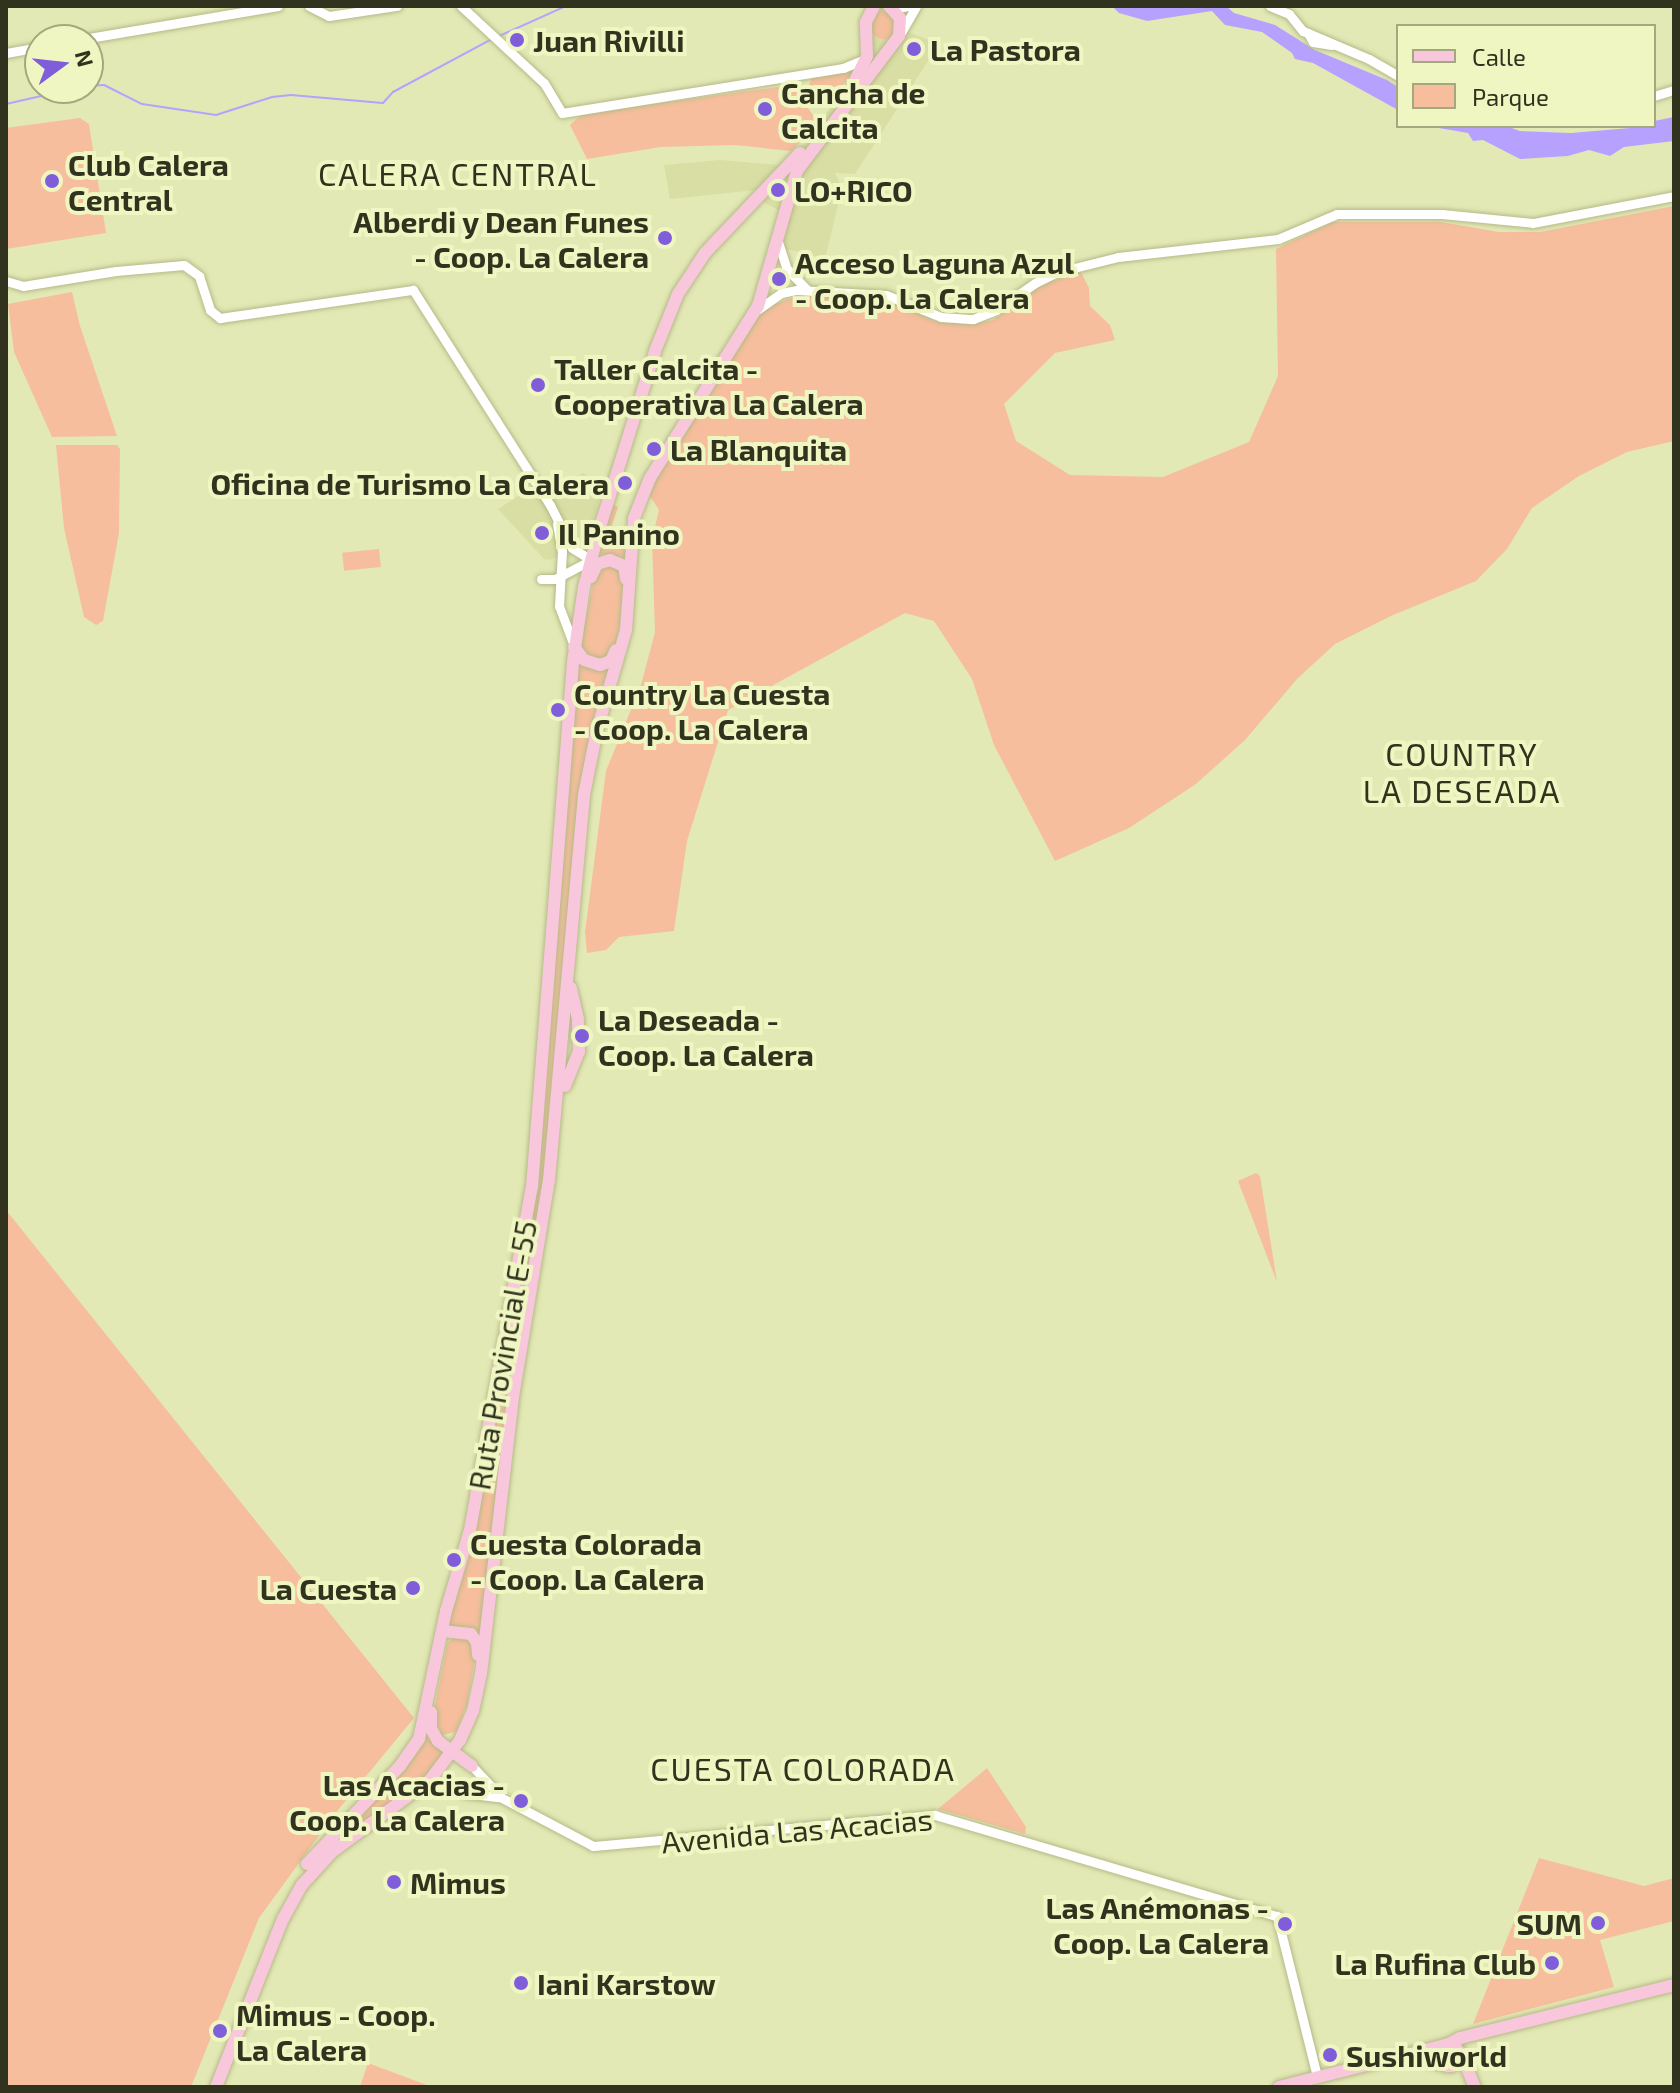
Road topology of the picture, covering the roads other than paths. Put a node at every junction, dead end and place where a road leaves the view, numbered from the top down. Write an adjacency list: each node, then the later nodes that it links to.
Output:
1 (278, 6): 10 (street)
2 (309, 6): 3 (street)
3 (397, 6)
4 (461, 6): 12 (street)
5 (908, 6): 8 (street)
6 (916, 6): 11 (street)
7 (1270, 6): 13 (street)
8 (891, 7): 9 (main road); 11 (main road)
9 (870, 16): 11 (main road); 12 (main road)
10 (104, 35)
11 (898, 37): 14 (main road)
12 (867, 56): 14 (main road)
13 (1396, 75)
14 (788, 175): 16 (main road, Ruta Provincial E-55); 21 (main road, Ruta Provincial E-55)
15 (1674, 196): 18 (street)
16 (778, 241): 18 (street); 19 (main road, Ruta Provincial E-55)
17 (6, 281): 20 (street)
18 (809, 291): 19 (street)
19 (755, 313): 26 (main road, Ruta Provincial E-55)
20 (555, 513): 21 (street); 23 (street)
21 (592, 557): 22 (main road); 23 (street); 25 (main road, Ruta Provincial E-55)
22 (610, 560): 25 (main road); 26 (main road)
23 (560, 577): 24 (street); 28 (street)
24 (541, 579)
25 (584, 587): 28 (main road, Ruta Provincial E-55)
26 (631, 587): 27 (main road, Ruta Provincial E-55)
27 (626, 630): 28 (main road); 32 (main road, Ruta Provincial E-55)
28 (574, 647): 29 (main road, Ruta Provincial E-55)
29 (442, 1631): 30 (main road); 31 (main road, Ruta Provincial E-55)
30 (460, 1631): 31 (main road); 32 (main road)
31 (435, 1666): 33 (main road, Ruta Provincial E-55)
32 (481, 1674): 34 (main road, Ruta Provincial E-55)
33 (431, 1689): 35 (main road); 45 (main road, Ruta Provincial E-55)
34 (477, 1697): 35 (main road); 36 (main road, Ruta Provincial E-55)
35 (435, 1735): 36 (main road)
36 (462, 1760): 38 (street, Avenida Las Acacias); 46 (main road, Ruta Provincial E-55)
37 (464, 1793): 38 (street)
38 (502, 1798): 44 (street, Avenida Las Acacias)
39 (1674, 1985): 40 (main road)
40 (1476, 2035): 41 (main road); 41 (main road)
41 (1453, 2049): 42 (main road); 43 (main road); 43 (main road); 49 (main road)
42 (1378, 2061): 43 (main road); 44 (main road)
43 (1446, 2065): 48 (main road)
44 (1317, 2077): 47 (main road)
45 (208, 2087)
46 (216, 2087)
47 (1279, 2087)
48 (1469, 2087)
49 (1475, 2087)

